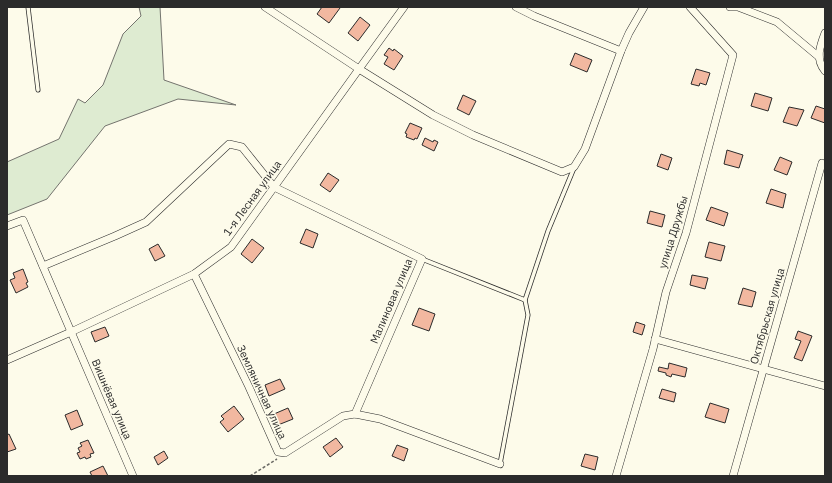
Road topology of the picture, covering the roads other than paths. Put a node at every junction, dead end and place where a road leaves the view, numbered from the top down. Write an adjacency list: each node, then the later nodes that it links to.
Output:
1 (28, 7): 14 (lane)
2 (265, 7): 12 (street)
3 (404, 7): 12 (street, 1-я Лесная улица)
4 (516, 7): 10 (street)
5 (644, 7): 10 (street)
6 (690, 7): 24 (street, улица Дружбы)
7 (730, 7): 8 (street)
8 (738, 7): 11 (street)
9 (825, 33): 11 (street)
10 (621, 52): 16 (street)
11 (819, 57): 13 (street)
12 (359, 69): 16 (street); 17 (street, 1-я Лесная улица)
13 (825, 71)
14 (38, 90)
15 (822, 163): 26 (street, Октябрьская улица)
16 (574, 167): 22 (lane)
17 (274, 187): 19 (street, Малиновая улица); 20 (street); 21 (street, 1-я Лесная улица)
18 (7, 226): 20 (street, Вишнёвая улица)
19 (422, 259): 22 (lane); 28 (street, Малиновая улица)
20 (43, 266): 23 (street, Вишнёвая улица)
21 (194, 274): 23 (street, 1-я Лесная улица); 28 (street, Земляничная улица)
22 (525, 300): 29 (lane)
23 (71, 332): 25 (street, 1-я Лесная улица); 30 (street, Вишнёвая улица)
24 (655, 339): 26 (street); 31 (street, улица Дружбы)
25 (7, 360)
26 (763, 368): 27 (street); 32 (street, Октябрьская улица)
27 (825, 386)
28 (355, 414): 29 (street, Земляничная улица)
29 (500, 464)
30 (133, 476)
31 (616, 476)
32 (733, 476)

